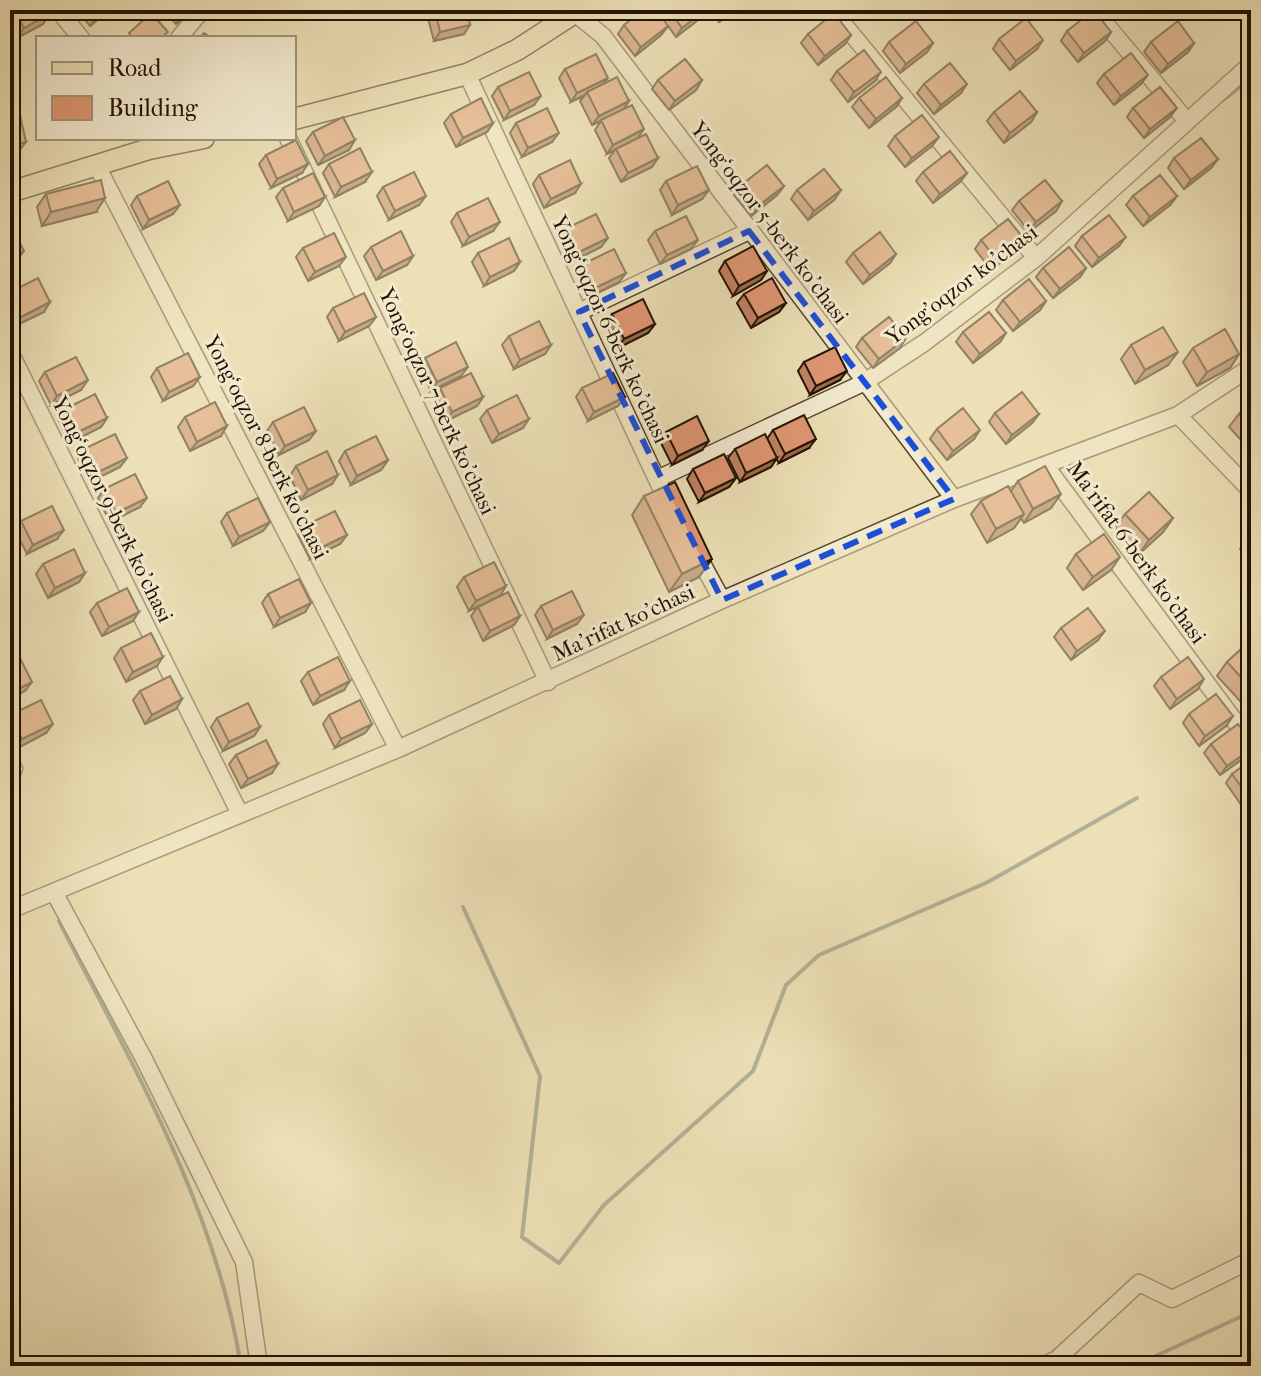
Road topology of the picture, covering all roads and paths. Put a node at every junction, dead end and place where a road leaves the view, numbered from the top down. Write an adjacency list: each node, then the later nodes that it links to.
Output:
1 (58, 10): 6 (street)
2 (202, 10): 7 (street)
3 (832, 10): 18 (street)
4 (1094, 10): 11 (street)
5 (578, 12): 9 (main road); 17 (street, Yong‘oqzor 5-berk ko'chasi)
6 (79, 36)
7 (181, 36)
8 (1251, 64): 11 (street, Yong'oqzor ko'chasi)
9 (467, 74): 10 (main road); 19 (street, Yong‘oqzor 6-berk ko'chasi)
10 (296, 118)
11 (1186, 120): 18 (street, Yong'oqzor ko'chasi)
12 (185, 140): 14 (main road)
13 (289, 140): 31 (street, Yong‘oqzor 7-berk ko'chasi)
14 (148, 144): 15 (main road)
15 (97, 166): 16 (main road); 33 (street, Yong‘oqzor 8-berk ko'chasi)
16 (10, 192)
17 (749, 231): 19 (street); 22 (street, Yong‘oqzor 5-berk ko'chasi)
18 (1036, 258): 22 (street, Yong'oqzor ko'chasi)
19 (579, 312): 25 (street, Yong‘oqzor 6-berk ko'chasi)
20 (10, 352): 34 (street, Yong‘oqzor 9-berk ko'chasi)
21 (1251, 367): 23 (street, Ma'rifat ko'chasi)
22 (863, 383): 25 (street, Yong'oqzor ko'chasi); 27 (street, Yong‘oqzor 5-berk ko'chasi)
23 (1178, 415): 24 (street, Ma'rifat ko'chasi); 26 (street)
24 (1045, 465): 27 (street, Ma'rifat ko'chasi); 32 (street, Ma’rifat 6-berk ko'chasi)
25 (657, 479): 28 (street, Yong‘oqzor 6-berk ko'chasi)
26 (1251, 491)
27 (954, 499): 30 (street, Ma'rifat ko'chasi)
28 (671, 506)
29 (686, 533): 30 (street)
30 (722, 600): 31 (street, Ma'rifat ko'chasi)
31 (548, 682): 33 (street, Ma'rifat ko'chasi)
32 (1251, 743)
33 (398, 749): 34 (street, Ma'rifat ko'chasi)
34 (240, 814): 35 (street, Ma'rifat ko'chasi)
35 (54, 892): 36 (street, Ma'rifat ko'chasi); 38 (street)
36 (10, 910)
37 (1251, 1260): 39 (street)
38 (259, 1366)
39 (1042, 1366)

